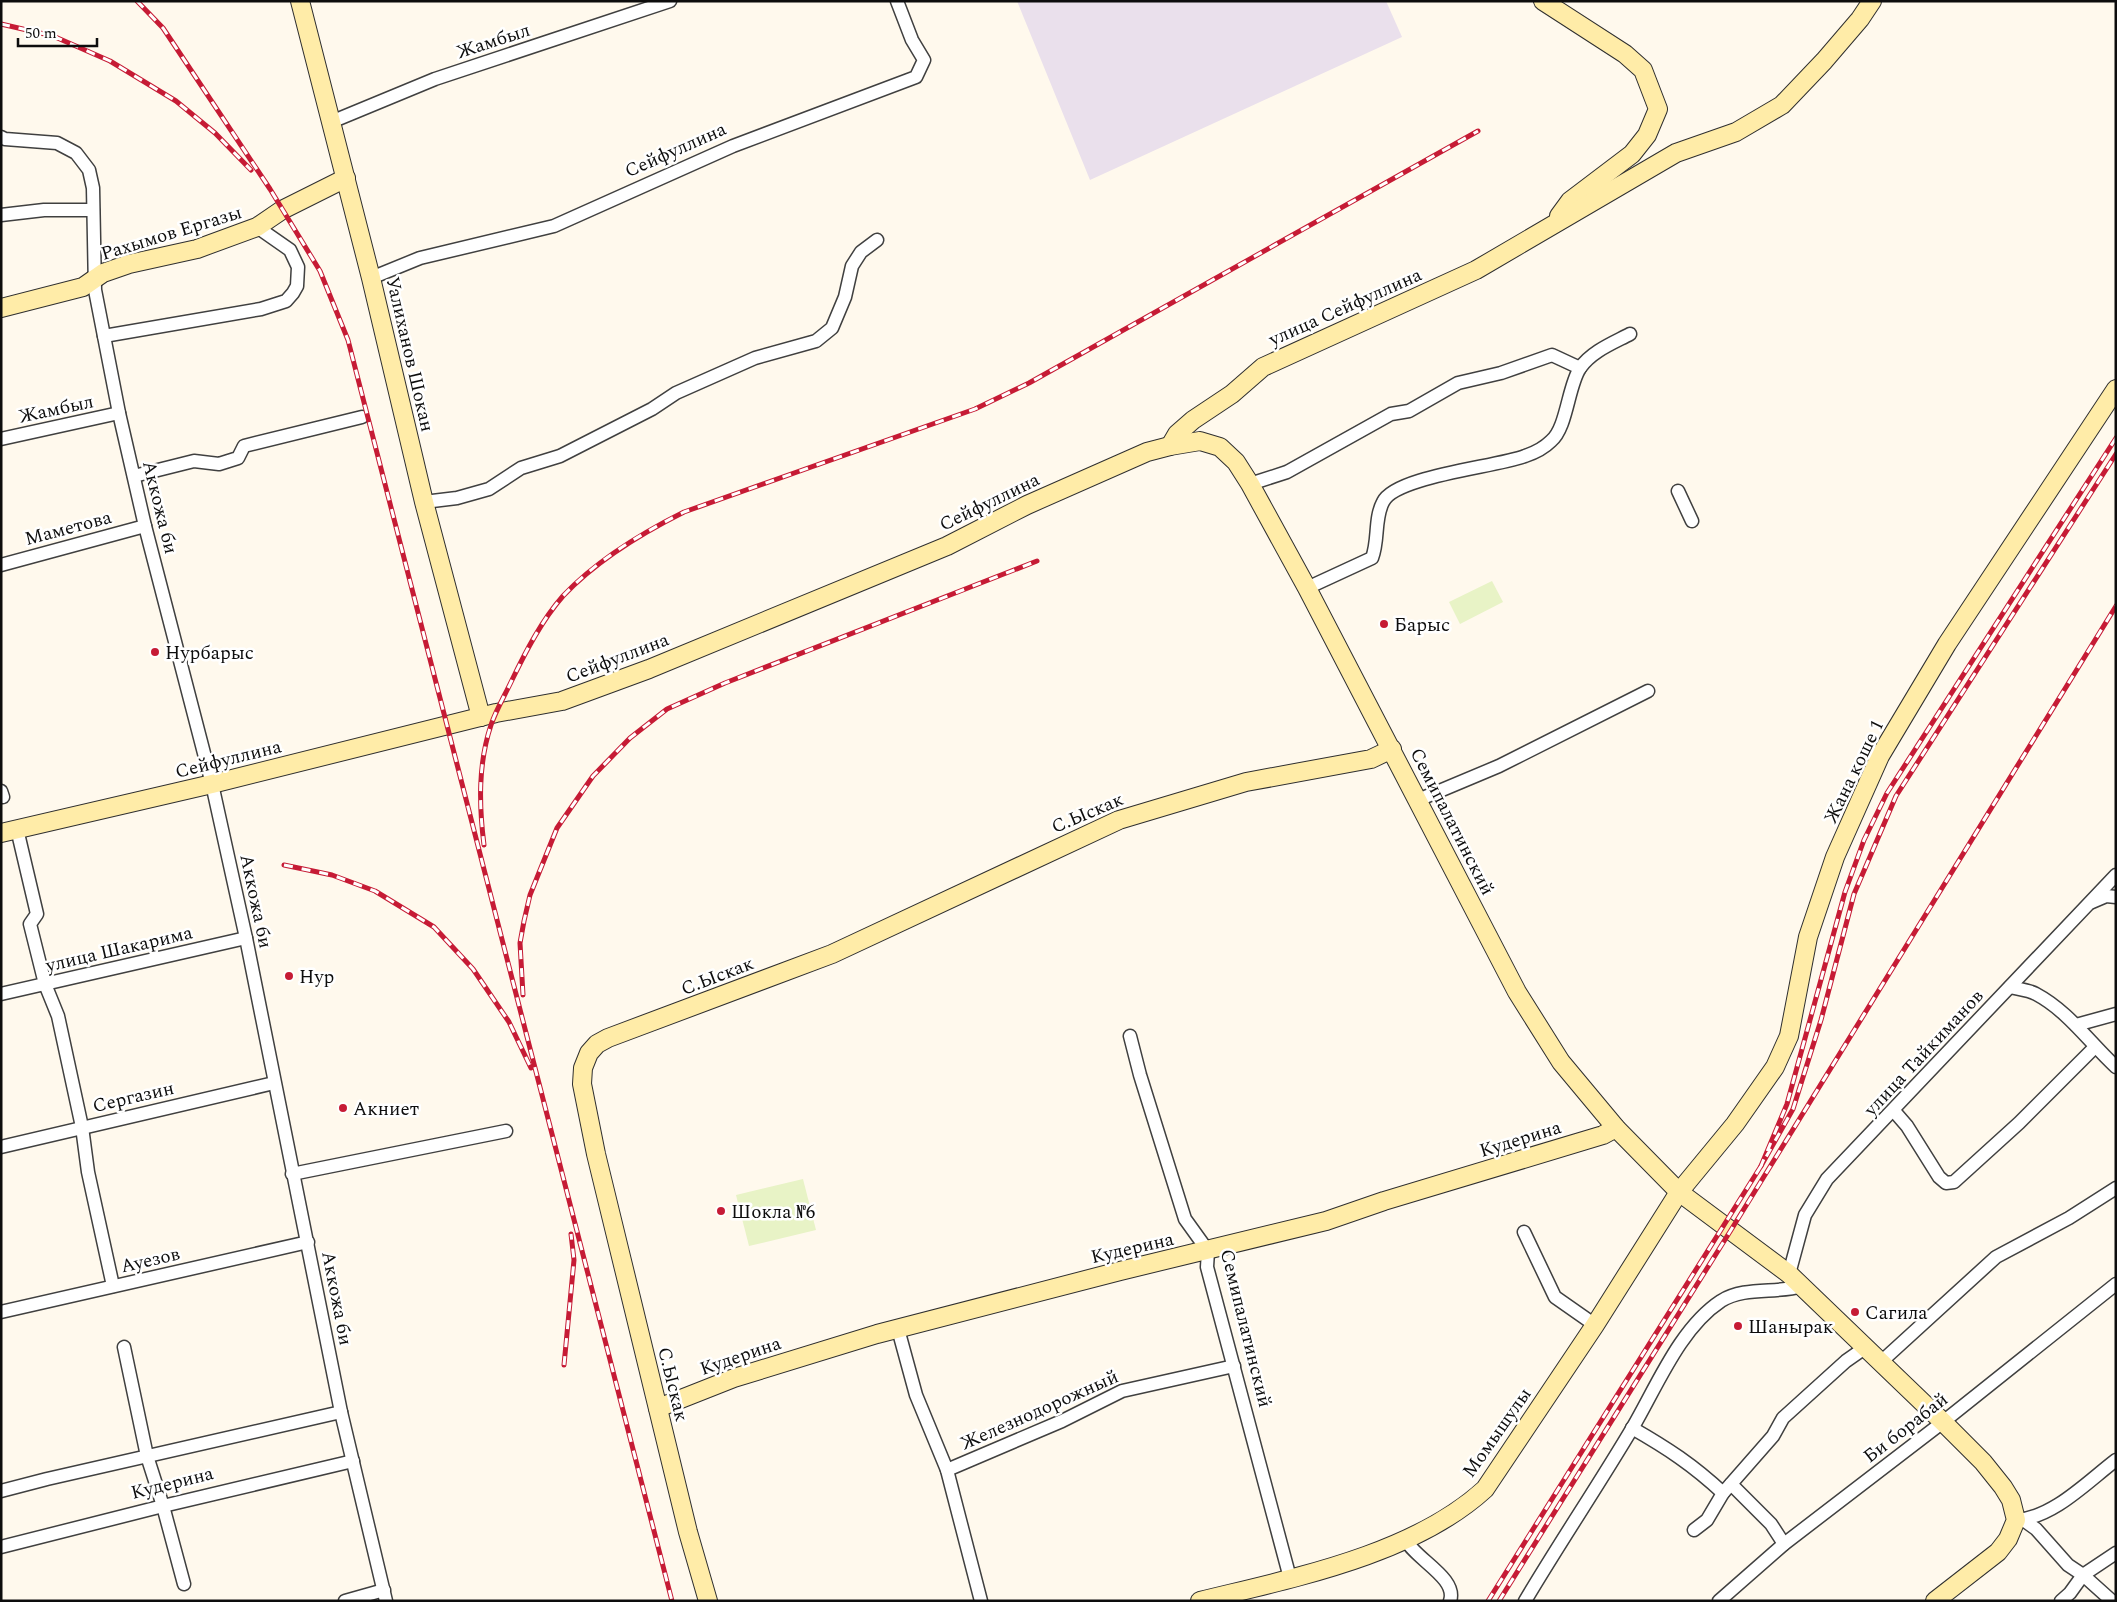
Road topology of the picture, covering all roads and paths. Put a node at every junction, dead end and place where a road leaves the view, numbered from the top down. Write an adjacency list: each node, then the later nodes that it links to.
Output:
1 (300, 1): 6 (street, Уалиханов Шокан)
2 (670, 1): 6 (street, Жамбыл)
3 (898, 1): 15 (street, Сейфуллина)
4 (1543, 1): 11 (street, улица Сейфуллина)
5 (1872, 1): 11 (street, улица Сейфуллина)
6 (331, 122): 8 (street, Уалиханов Шокан)
7 (1, 137): 9 (street, Аккожа би)
8 (346, 178): 12 (street, Рахымов Ергазы); 15 (street, Уалиханов Шокан)
9 (93, 210): 10 (street); 14 (street, Аккожа би)
10 (1, 215)
11 (1553, 225): 24 (street, улица Сейфуллина)
12 (257, 227): 14 (street, Рахымов Ергазы); 18 (street)
13 (877, 240): 29 (street)
14 (95, 278): 16 (street, Рахымов Ергазы); 18 (street, Аккожа би)
15 (371, 278): 29 (street, Уалиханов Шокан)
16 (1, 308)
17 (1630, 334): 19 (street)
18 (104, 336): 21 (street, Аккожа би)
19 (1580, 368): 27 (street); 33 (street)
20 (2116, 389): 60 (street, Жана коше 1)
21 (119, 413): 23 (street, Жамбыл); 26 (street, Аккожа би)
22 (362, 417): 26 (street)
23 (1, 439)
24 (1170, 446): 25 (street, Сейфуллина); 35 (street, Сейфуллина)
25 (1220, 446): 27 (street, Семипалатинский)
26 (134, 476): 31 (street, Аккожа би)
27 (1250, 484): 33 (street, Семипалатинский)
28 (1678, 491): 30 (street)
29 (424, 502): 35 (street, Уалиханов Шокан)
30 (1692, 521)
31 (145, 526): 32 (street, Маметова); 37 (street, Аккожа би)
32 (1, 565)
33 (1306, 588): 36 (street, Семипалатинский)
34 (1648, 692): 38 (street)
35 (481, 717): 37 (street, Сейфуллина)
36 (1392, 750): 38 (street, Семипалатинский); 74 (street, С.Ыскак)
37 (212, 784): 39 (street, Сейфуллина); 43 (street, Аккожа би)
38 (1418, 800): 55 (street, Семипалатинский)
39 (9, 831): 44 (street)
40 (2116, 875): 42 (street, улица Тайкиманов)
41 (2116, 897): 42 (street)
42 (2085, 905): 45 (street, улица Тайкиманов)
43 (246, 938): 44 (street, улица Шакарима); 52 (street, Аккожа би)
44 (45, 984): 46 (street, улица Шакарима); 54 (street)
45 (2010, 987): 48 (street); 53 (street, улица Тайкиманов)
46 (1, 994)
47 (2116, 1014): 48 (street)
48 (2076, 1025): 50 (street)
49 (1130, 1036): 63 (street, Семипалатинский)
50 (2095, 1047): 51 (street); 53 (street)
51 (2116, 1067)
52 (274, 1083): 54 (street, Сергазин); 58 (street, Аккожа би)
53 (1894, 1110): 64 (street, улица Тайкиманов)
54 (82, 1127): 57 (street, Сергазин); 66 (street)
55 (1616, 1128): 60 (street, Семипалатинский); 63 (street, Кудерина)
56 (506, 1131): 58 (street)
57 (1, 1147)
58 (292, 1174): 62 (street, Аккожа би)
59 (2116, 1188): 72 (street)
60 (1679, 1192): 64 (street, Семипалатинский); 68 (street, Момышулы)
61 (1524, 1232): 68 (street)
62 (308, 1242): 66 (street, Ауезов); 75 (street, Аккожа би)
63 (1208, 1251): 69 (street, Кудерина); 73 (street, Семипалатинский)
64 (1795, 1280): 71 (street, Семипалатинский); 77 (street)
65 (2116, 1284): 76 (street, Би борабай)
66 (113, 1286): 67 (street, Ауезов)
67 (1, 1312)
68 (1595, 1325): 87 (street, Момышулы)
69 (898, 1329): 74 (street, Кудерина); 81 (street)
70 (124, 1347): 78 (street)
71 (1866, 1347): 72 (street, Семипалатинский); 82 (street)
72 (1882, 1361): 76 (street, Семипалатинский)
73 (1234, 1366): 81 (street, Железнодорожный); 92 (street, Семипалатинский)
74 (658, 1408): 96 (street, С.Ыскак)
75 (342, 1412): 78 (street, Кудерина); 80 (street, Аккожа би)
76 (1943, 1422): 85 (street, Семипалатинский); 88 (street, Би борабай)
77 (1632, 1428): 82 (street); 100 (street)
78 (147, 1456): 83 (street, Кудерина); 84 (street)
79 (2116, 1460): 85 (street)
80 (353, 1461): 84 (street, Кудерина); 94 (street, Аккожа би)
81 (947, 1470): 97 (street)
82 (1727, 1488): 86 (street); 88 (street)
83 (1, 1491)
84 (163, 1506): 89 (street, Кудерина); 93 (street)
85 (2019, 1520): 91 (street); 102 (street)
86 (1694, 1530)
87 (1406, 1540): 92 (street, Момышулы); 99 (street)
88 (1784, 1544): 101 (street, Би борабай)
89 (1, 1547)
90 (2116, 1552): 91 (street)
91 (2083, 1575): 103 (street); 104 (street)
92 (1290, 1578): 98 (street, Момышулы)
93 (184, 1584)
94 (385, 1595): 95 (street)
95 (345, 1601)
96 (708, 1601)
97 (981, 1601)
98 (1200, 1601)
99 (1450, 1601)
100 (1525, 1601)
101 (1719, 1601)
102 (1934, 1601)
103 (2061, 1601)
104 (2112, 1601)

